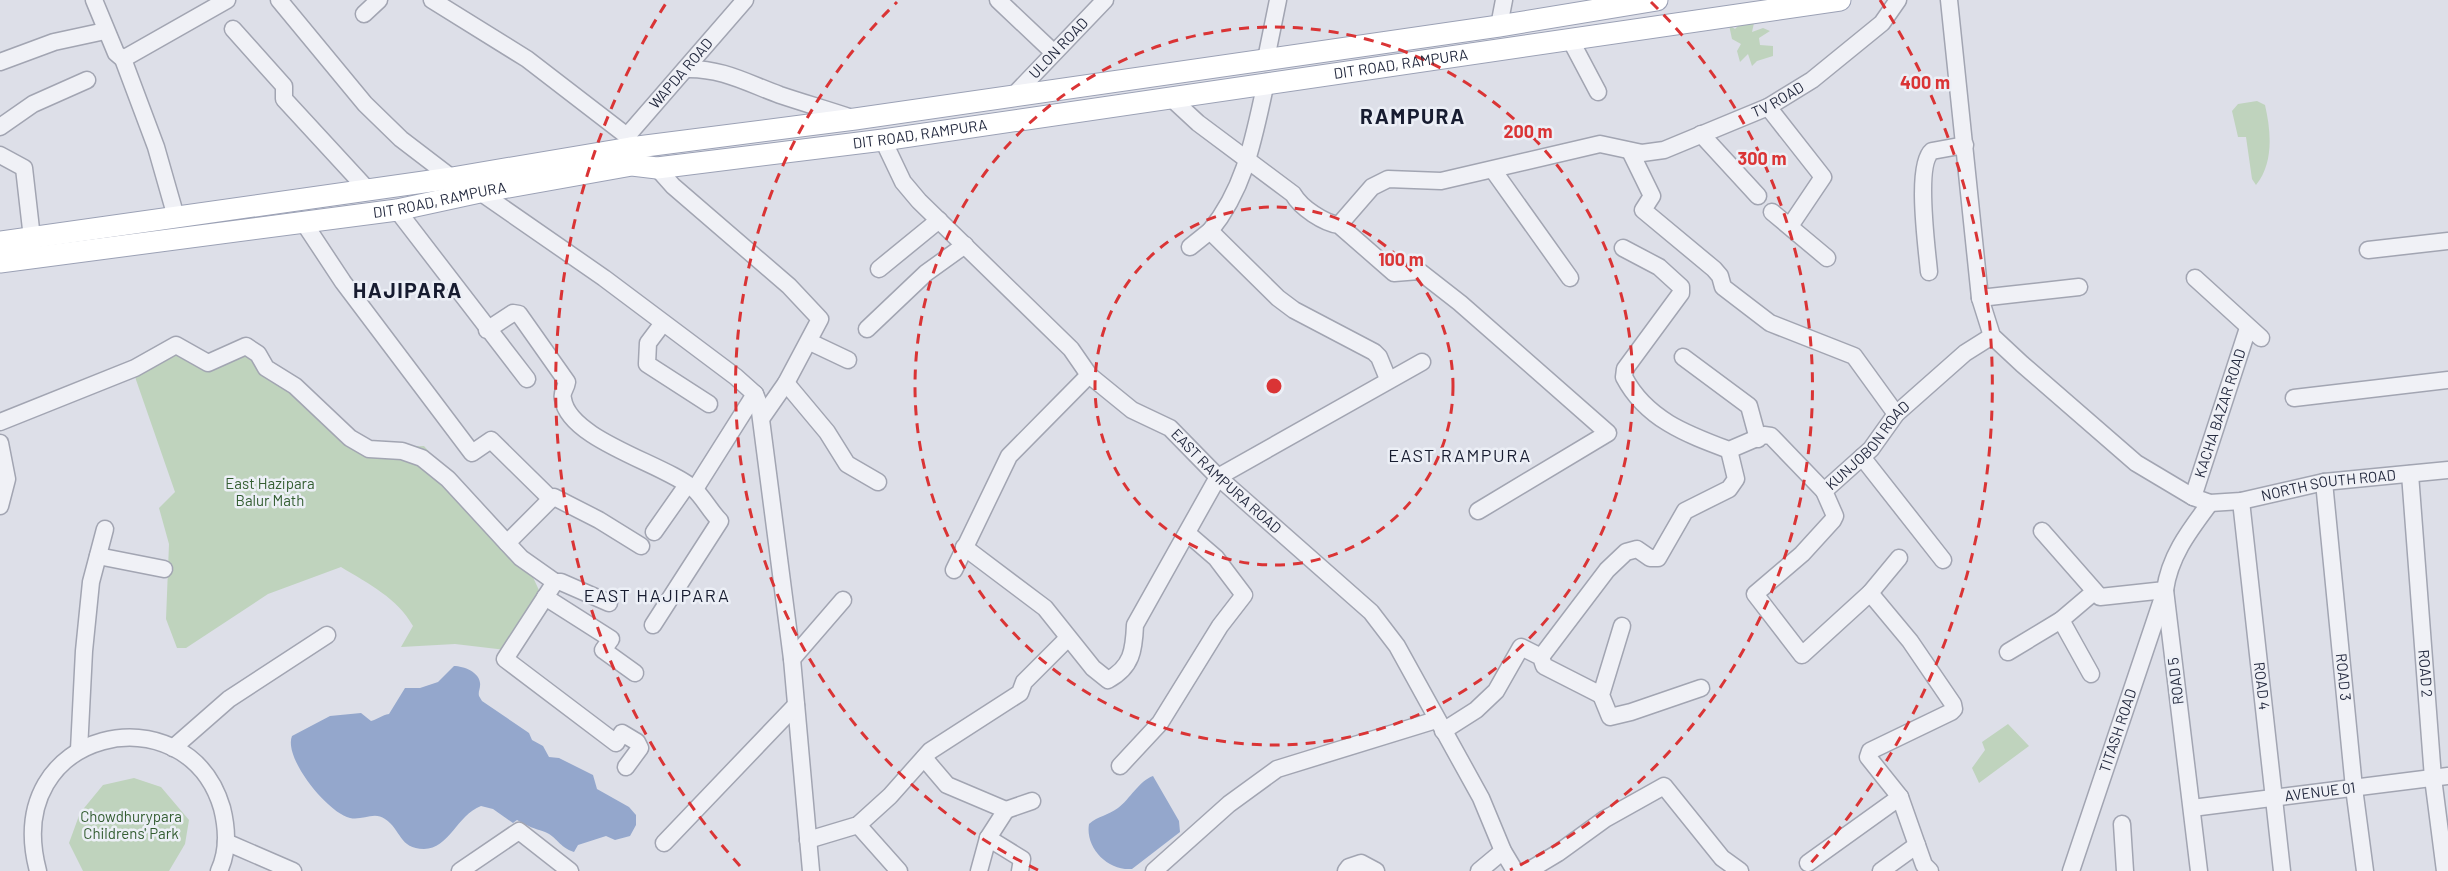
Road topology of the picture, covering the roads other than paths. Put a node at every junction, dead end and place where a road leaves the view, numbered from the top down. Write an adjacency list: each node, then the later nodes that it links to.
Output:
1 (94, 0): 19 (street)
2 (226, 0): 23 (street)
3 (279, 0): 45 (street)
4 (379, 0): 16 (street)
5 (432, 0): 15 (street)
6 (745, 0): 26 (street, WAPDA ROAD)
7 (998, 0): 21 (street)
8 (1278, 0): 24 (street)
9 (1504, 0): 17 (street)
10 (1657, 0): 17 (main road, DIT ROAD, RAMPURA)
11 (1840, 0): 20 (main road, DIT ROAD, RAMPURA)
12 (1898, 0): 33 (street, TV ROAD)
13 (1949, 0): 38 (street)
14 (1096, 3): 21 (street, ULON ROAD)
15 (451, 5): 39 (street)
16 (364, 14)
17 (1499, 26): 22 (main road, DIT ROAD, RAMPURA)
18 (233, 29): 46 (street)
19 (105, 31): 23 (street); 25 (street)
20 (1570, 41): 27 (main road, DIT ROAD, RAMPURA); 30 (street)
21 (1053, 52): 31 (street, ULON ROAD)
22 (1289, 55): 24 (main road, DIT ROAD, RAMPURA); 27 (main road)
23 (123, 59): 51 (street)
24 (1266, 59): 31 (main road, DIT ROAD, RAMPURA)
25 (0, 62)
26 (686, 69): 34 (street); 39 (street, WAPDA ROAD)
27 (1293, 78): 29 (main road, DIT ROAD, RAMPURA)
28 (87, 80): 35 (street)
29 (1266, 82): 32 (main road, DIT ROAD, RAMPURA); 42 (street)
30 (1598, 92)
31 (1013, 96): 34 (main road, DIT ROAD, RAMPURA)
32 (1171, 98): 37 (main road, DIT ROAD, RAMPURA); 42 (street)
33 (1768, 107): 36 (street, TV ROAD); 55 (street)
34 (855, 119): 39 (main road, DIT ROAD, RAMPURA)
35 (0, 127)
36 (1701, 134): 40 (street, TV ROAD); 48 (street)
37 (883, 140): 43 (main road, DIT ROAD, RAMPURA); 52 (street, EAST RAMPURA ROAD)
38 (1965, 145): 67 (street); 71 (street)
39 (630, 150): 43 (main road, DIT ROAD, RAMPURA); 45 (main road, DIT ROAD, RAMPURA); 47 (main road, DIT ROAD, RAMPURA)
40 (1630, 151): 44 (street, TV ROAD); 88 (street)
41 (0, 155): 57 (street)
42 (1249, 162): 54 (street); 56 (street)
43 (657, 168): 76 (street)
44 (1493, 170): 54 (street, TV ROAD); 68 (street)
45 (452, 178): 46 (main road, DIT ROAD, RAMPURA)
46 (366, 188): 51 (main road, DIT ROAD, RAMPURA)
47 (480, 192): 49 (main road, DIT ROAD, RAMPURA); 72 (street)
48 (1758, 196)
49 (397, 210): 53 (main road, DIT ROAD, RAMPURA); 74 (street)
50 (1772, 212): 55 (street)
51 (177, 217): 57 (main road, DIT ROAD, RAMPURA)
52 (939, 220): 60 (street, EAST RAMPURA ROAD); 66 (street)
53 (304, 223): 65 (main road, DIT ROAD, RAMPURA); 103 (street)
54 (1339, 225): 107 (street)
55 (1790, 226): 64 (street)
56 (1210, 231): 61 (street); 82 (street)
57 (32, 238): 59 (main road, DIT ROAD, RAMPURA)
58 (2448, 241): 63 (street)
59 (0, 242)
60 (964, 245): 73 (street); 80 (street, EAST RAMPURA ROAD)
61 (1190, 247)
62 (1623, 248): 93 (street)
63 (2368, 250)
64 (1827, 258)
65 (0, 262)
66 (879, 269)
67 (1929, 272)
68 (1570, 278)
69 (2194, 278): 102 (street, KACHA BAZAR ROAD)
70 (2079, 287): 71 (street)
71 (1980, 298): 75 (street)
72 (663, 323): 85 (street); 87 (street)
73 (867, 329)
74 (487, 330): 81 (street); 100 (street)
75 (1992, 336): 88 (street, KUNJOBON ROAD); 102 (street)
76 (810, 342): 78 (street); 84 (street)
77 (1683, 357): 91 (street)
78 (848, 360)
79 (1422, 362): 82 (street)
80 (1089, 375): 97 (street, EAST RAMPURA ROAD); 114 (street)
81 (527, 379)
82 (1388, 379): 97 (street)
83 (2448, 380): 86 (street)
84 (786, 383): 89 (street); 98 (street)
85 (755, 394): 89 (street); 100 (street)
86 (2294, 398)
87 (709, 404)
88 (1896, 414): 94 (street, KUNJOBON ROAD)
89 (762, 416): 134 (street)
90 (0, 422): 112 (street)
91 (1758, 439): 93 (street); 101 (street)
92 (0, 443): 106 (street)
93 (1729, 450): 133 (street)
94 (1862, 457): 101 (street, KUNJOBON ROAD); 117 (street)
95 (2448, 471): 96 (street, NORTH SOUTH ROAD)
96 (2410, 474): 99 (street, NORTH SOUTH ROAD); 146 (street, ROAD 2)
97 (1218, 477): 111 (street); 140 (street, EAST RAMPURA ROAD)
98 (878, 482)
99 (2324, 482): 104 (street, NORTH SOUTH ROAD); 147 (street, ROAD 3)
100 (691, 487): 110 (street); 128 (street)
101 (1824, 491): 123 (street, KUNJOBON ROAD)
102 (2193, 497): 105 (street)
103 (551, 499): 112 (street); 113 (street)
104 (2241, 501): 105 (street, NORTH SOUTH ROAD); 149 (street, ROAD 4)
105 (2210, 503): 121 (street, ROAD 5)
106 (0, 506)
107 (1478, 511)
108 (105, 530): 115 (street)
109 (2042, 531): 122 (street)
110 (654, 532)
111 (1187, 533): 131 (street); 144 (street)
112 (507, 543): 120 (street)
113 (641, 546)
114 (963, 547): 119 (street); 131 (street)
115 (98, 556): 118 (street); 142 (street)
116 (1899, 558): 123 (street)
117 (1943, 560)
118 (164, 569)
119 (954, 570)
120 (555, 582): 124 (street); 126 (street)
121 (2165, 590): 122 (street); 151 (street, ROAD 5); 180 (street, TITASH ROAD)
122 (2094, 592): 127 (street)
123 (1870, 593): 148 (street)
124 (545, 597): 135 (street); 145 (street)
125 (843, 600): 134 (street)
126 (609, 603)
127 (2061, 620): 132 (street); 136 (street)
128 (653, 626)
129 (1622, 626): 138 (street)
130 (327, 636): 141 (street)
131 (1068, 638): 143 (street)
132 (2008, 652)
133 (1541, 657): 138 (street); 140 (street)
134 (792, 658): 139 (street)
135 (635, 673)
136 (2091, 674)
137 (1701, 688): 138 (street)
138 (1601, 695)
139 (796, 705): 156 (street); 158 (street)
140 (1439, 725): 160 (street, EAST RAMPURA ROAD); 171 (street)
141 (173, 748): 142 (street); 157 (street)
142 (80, 750): 162 (street)
143 (924, 758): 152 (street); 154 (street)
144 (1120, 766)
145 (626, 767)
146 (2440, 777): 147 (street, AVENUE 01); 185 (street, ROAD 2)
147 (2354, 788): 149 (street, AVENUE 01); 184 (street, ROAD 3)
148 (1900, 797): 159 (street); 161 (street)
149 (2274, 800): 151 (street, AVENUE 01); 183 (street, ROAD 4)
150 (1032, 801): 152 (street)
151 (2192, 808): 182 (street, ROAD 5)
152 (1006, 810): 155 (street)
153 (2122, 824): 181 (street)
154 (858, 825): 156 (street); 168 (street)
155 (988, 838): 169 (street); 170 (street)
156 (808, 840): 167 (street)
157 (226, 842): 163 (street); 164 (street)
158 (664, 843)
159 (1917, 845): 178 (street); 179 (street)
160 (1503, 852): 174 (street); 175 (street, EAST RAMPURA ROAD)
161 (1808, 863)
162 (38, 871)
163 (219, 871)
164 (293, 871)
165 (459, 871): 166 (street)
166 (570, 871)
167 (811, 871)
168 (899, 871)
169 (979, 871)
170 (1020, 871)
171 (1154, 871)
172 (1346, 871): 173 (street)
173 (1376, 871)
174 (1479, 871)
175 (1515, 871)
176 (1528, 871): 177 (street)
177 (1740, 871)
178 (1881, 871)
179 (1930, 871)
180 (2071, 871)
181 (2125, 871)
182 (2199, 871)
183 (2282, 871)
184 (2365, 871)
185 (2445, 871)

